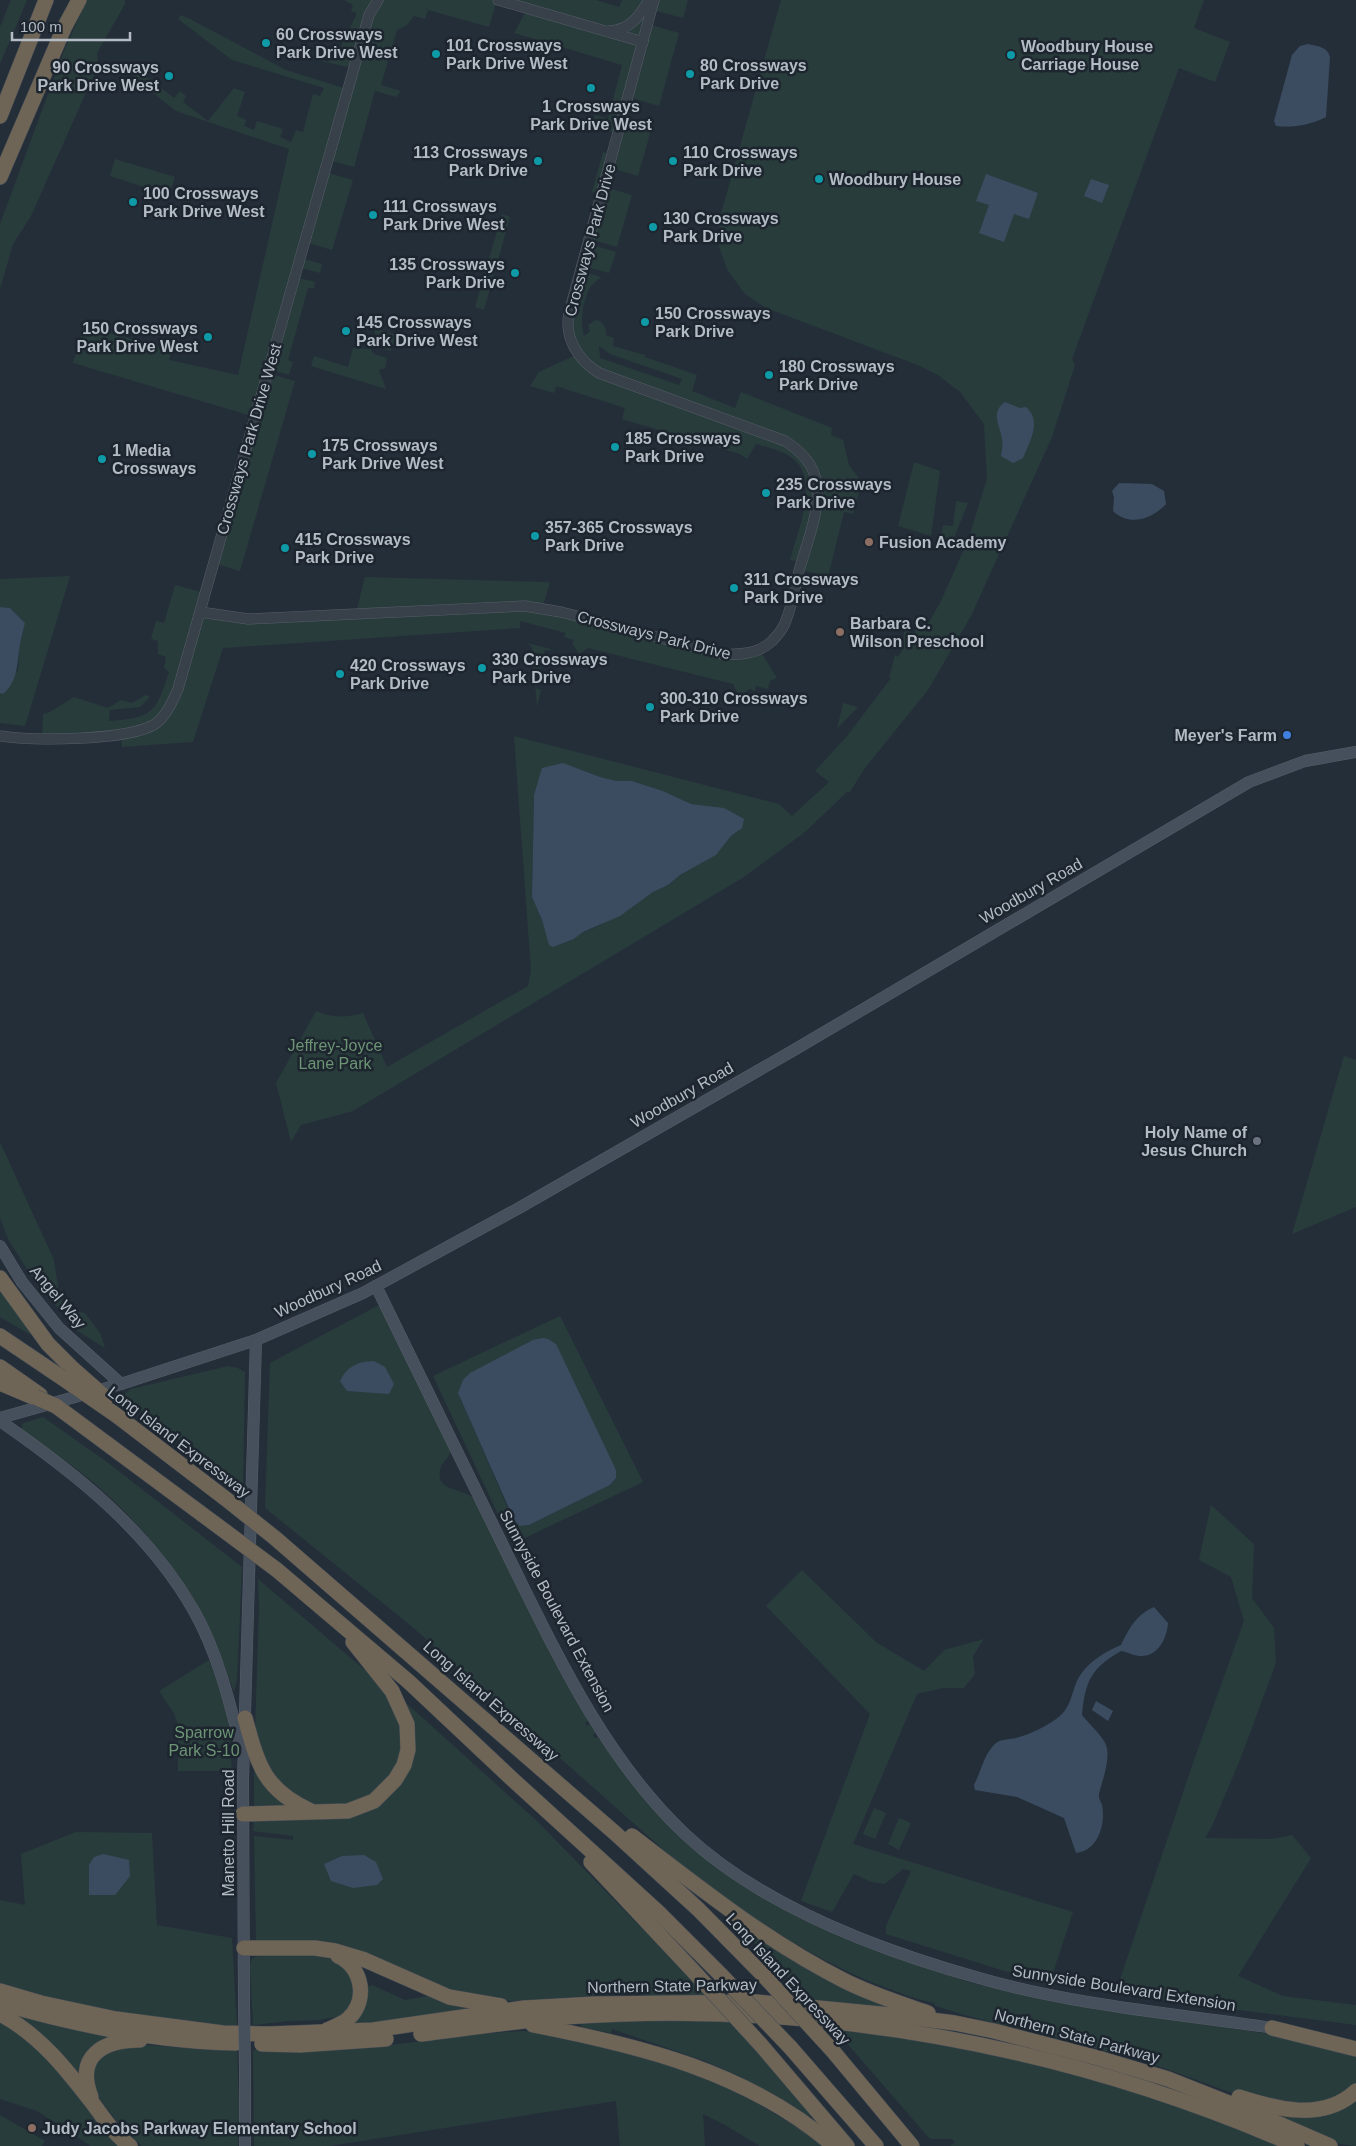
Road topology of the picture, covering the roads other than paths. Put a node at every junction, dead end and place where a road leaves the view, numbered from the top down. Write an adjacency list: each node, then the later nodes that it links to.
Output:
1 (37, 0): 11 (highway)
2 (46, 0): 12 (highway)
3 (69, 0): 13 (highway)
4 (80, 0): 13 (highway)
5 (378, 0): 14 (street, Crossways Park Drive West)
6 (498, 0): 9 (street)
7 (649, 0): 9 (street)
8 (654, 0): 10 (street, Crossways Park Drive)
9 (601, 30): 10 (street)
10 (643, 42): 14 (street, Crossways Park Drive)
11 (0, 104)
12 (0, 116)
13 (0, 175)
14 (200, 612): 15 (street, Crossways Park Drive West)
15 (0, 736)
16 (1356, 752): 19 (main road, Woodbury Road)
17 (0, 1246): 23 (main road, Angel Way)
18 (0, 1278): 26 (highway, bridge)
19 (376, 1286): 21 (main road, Woodbury Road); 41 (main road, Sunnyside Boulevard Extension)
20 (0, 1336): 26 (highway, Long Island Expressway, bridge)
21 (256, 1340): 23 (main road, Woodbury Road); 29 (main road, Manetto Hill Road)
22 (0, 1367): 25 (highway, bridge)
23 (121, 1384): 27 (main road, Woodbury Road)
24 (4, 1385): 25 (highway, bridge)
25 (56, 1406): 28 (highway, bridge)
26 (123, 1417): 30 (highway, Long Island Expressway, bridge)
27 (0, 1419): 31 (main road)
28 (339, 1623): 32 (highway); 33 (highway)
29 (245, 1718): 31 (main road, Manetto Hill Road); 33 (highway)
30 (529, 1758): 40 (highway); 54 (highway, Long Island Expressway, bridge)
31 (244, 1760): 34 (main road, Manetto Hill Road)
32 (510, 1778): 52 (highway, bridge); 53 (highway, bridge)
33 (312, 1812): 34 (highway)
34 (243, 1814): 35 (main road, Manetto Hill Road)
35 (244, 1950): 39 (highway); 42 (highway); 50 (main road, Manetto Hill Road, bridge)
36 (0, 1991): 42 (highway, Northern State Parkway)
37 (0, 2002): 43 (highway, Northern State Parkway)
38 (0, 2014): 48 (highway)
39 (522, 2016): 40 (highway, Northern State Parkway); 42 (highway, Northern State Parkway); 43 (highway, Northern State Parkway); 51 (highway); 55 (highway, Northern State Parkway)
40 (955, 2023): 46 (highway, Northern State Parkway)
41 (1272, 2028): 44 (main road, Sunnyside Boulevard Extension); 45 (highway)
42 (322, 2032)
43 (163, 2038): 48 (highway)
44 (1356, 2041)
45 (1356, 2049)
46 (1168, 2079): 47 (highway); 56 (highway, Northern State Parkway)
47 (1356, 2091)
48 (94, 2105): 49 (highway)
49 (130, 2146)
50 (245, 2146)
51 (834, 2146)
52 (847, 2146)
53 (876, 2146)
54 (912, 2146)
55 (1298, 2146)
56 (1330, 2146)

